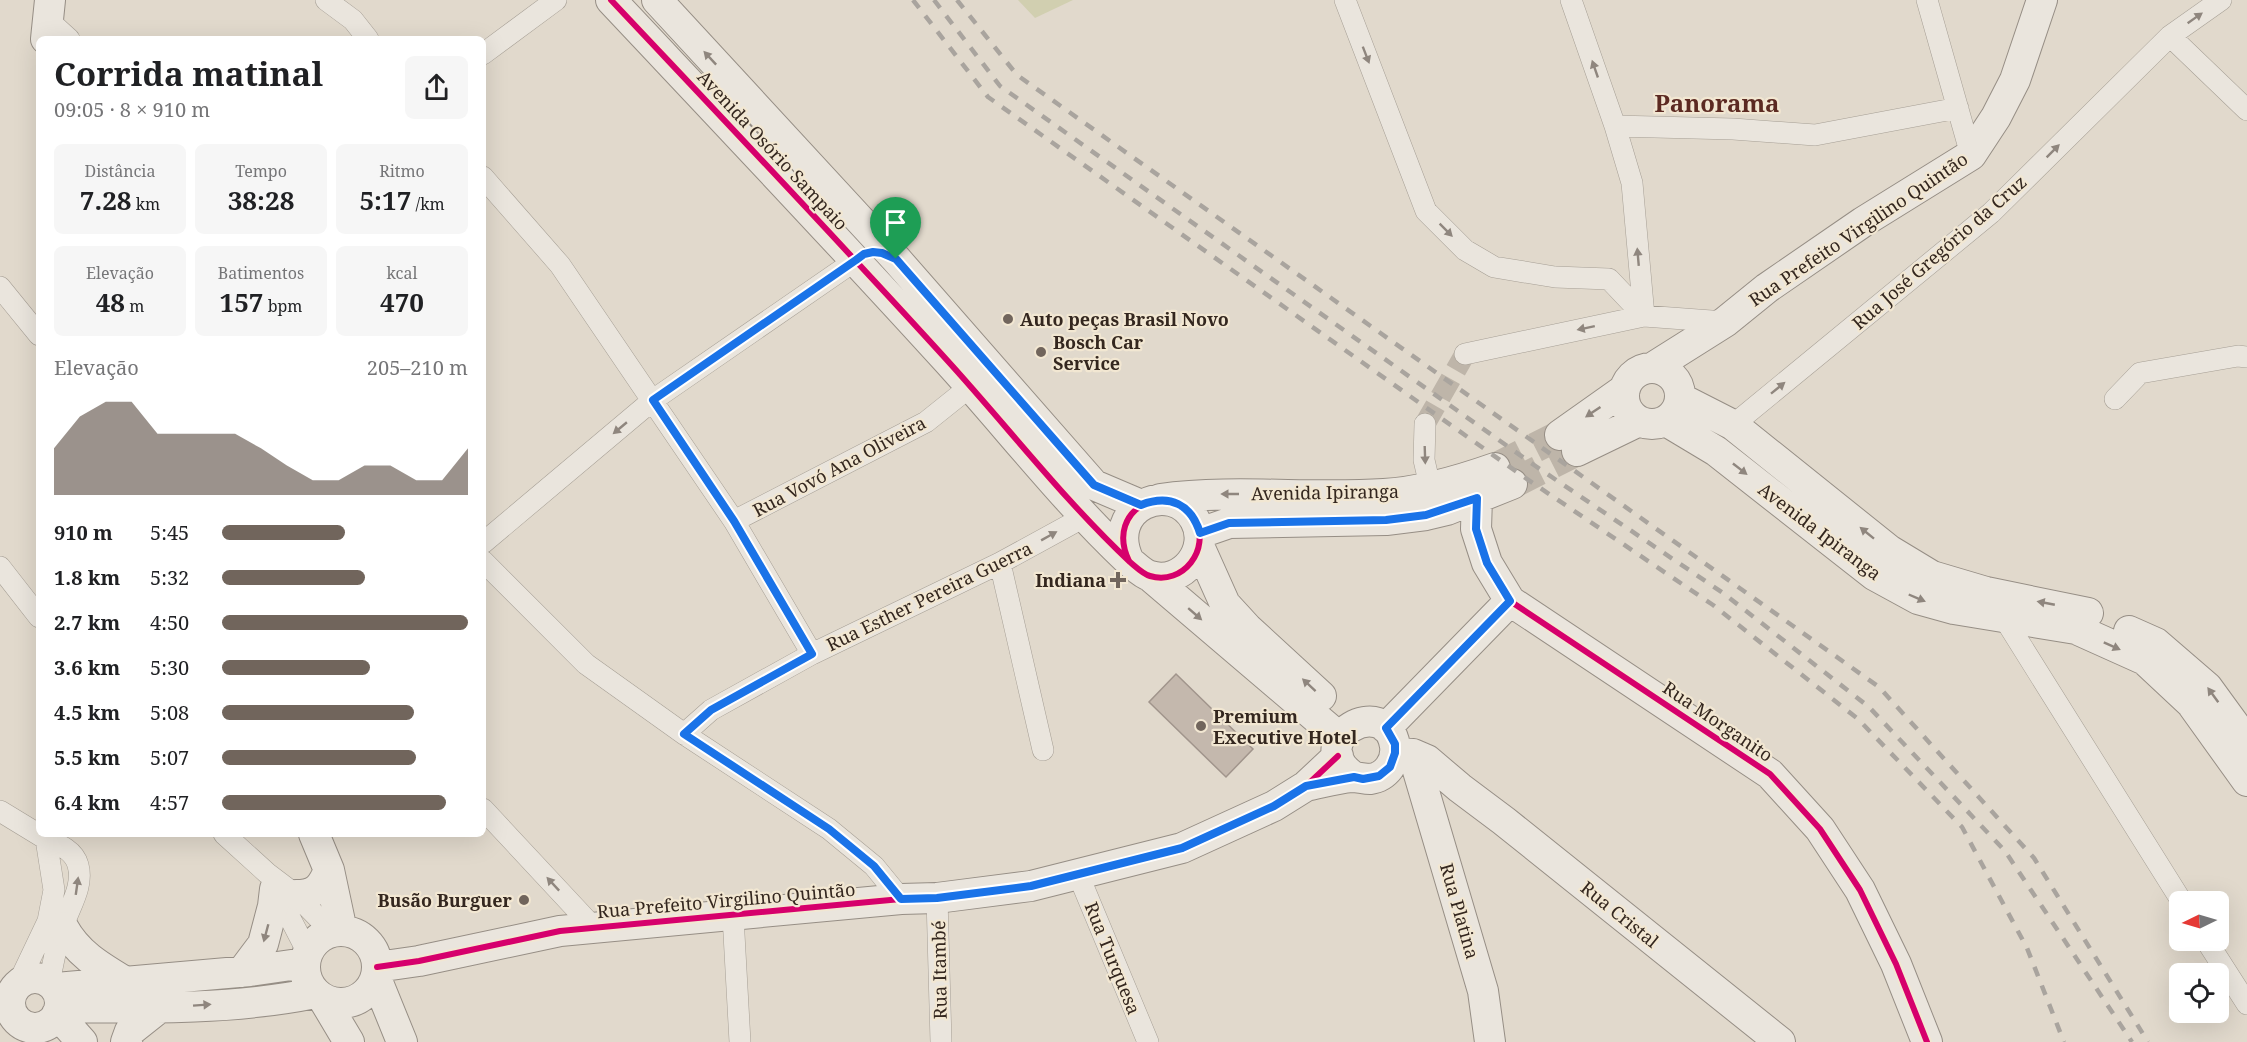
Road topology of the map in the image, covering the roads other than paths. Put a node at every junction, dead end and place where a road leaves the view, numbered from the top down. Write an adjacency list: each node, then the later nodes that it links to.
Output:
1 (326, 0): 13 (street)
2 (556, 0): 15 (street)
3 (611, 0): 22 (street, Avenida Osório Sampaio)
4 (657, 0): 21 (street, Avenida Osório Sampaio, one-way to 4)
5 (1345, 0): 24 (street, one-way to 24)
6 (1571, 0): 18 (street, one-way to 6)
7 (1917, 0): 8 (street)
8 (1927, 0): 16 (street)
9 (2042, 0): 19 (street, Rua Prefeito Virgilino Quintão)
10 (2221, 0): 14 (street, Rua José Gregório da Cruz, one-way to 10)
11 (47, 15): 12 (street)
12 (66, 36)
13 (366, 36)
14 (2170, 36): 17 (street); 36 (street, Rua José Gregório da Cruz, one-way to 14)
15 (486, 52)
16 (1958, 108): 18 (street); 19 (street)
17 (2247, 110)
18 (1615, 126): 24 (street, one-way to 18)
19 (1971, 155): 25 (street, Rua Prefeito Virgilino Quintão)
20 (486, 180): 33 (street)
21 (896, 259): 22 (street); 40 (street, Avenida Osório Sampaio)
22 (856, 260): 30 (street, Avenida Osório Sampaio); 33 (street)
23 (0, 287): 26 (street)
24 (1644, 316): 25 (street); 27 (street, one-way to 27)
25 (1725, 322): 29 (street, Rua Prefeito Virgilino Quintão); 34 (street, Rua Prefeito Virgilino Quintão)
26 (36, 330)
27 (1465, 354)
28 (2244, 361): 32 (street)
29 (1652, 368): 31 (street); 34 (street)
30 (971, 386): 41 (street, Avenida Osório Sampaio); 42 (street, Rua Vovó Ana Oliveira)
31 (1625, 388): 34 (street); 34 (street, one-way to 34)
32 (2115, 399)
33 (653, 400): 42 (street); 43 (street, one-way to 43)
34 (1666, 407): 36 (street, Avenida Ipiranga); 37 (street, Avenida Ipiranga)
35 (1425, 424): 38 (street, one-way to 38)
36 (1733, 425): 37 (street); 54 (street, Avenida Ipiranga, one-way to 36)
37 (1692, 436): 51 (street, Avenida Ipiranga, one-way to 51)
38 (1430, 486): 39 (street, Avenida Ipiranga); 40 (street, Avenida Ipiranga, one-way to 40)
39 (1477, 498): 44 (street, Avenida Ipiranga); 49 (street, Rua Morganito)
40 (1147, 503): 44 (street); 47 (street)
41 (1084, 517): 45 (street, Rua Esther Pereira Guerra, one-way to 41); 47 (street, Avenida Osório Sampaio)
42 (734, 521): 52 (street)
43 (486, 540)
44 (1199, 540): 47 (street); 56 (street, one-way to 44)
45 (1000, 563): 52 (street, Rua Esther Pereira Guerra); 55 (street)
46 (486, 564): 53 (street)
47 (1140, 569): 56 (street, Avenida Osório Sampaio, one-way to 56)
48 (1, 572): 50 (street)
49 (1510, 601): 56 (street); 94 (street, Rua Morganito)
50 (36, 613)
51 (2004, 618): 57 (street, Avenida Ipiranga, one-way to 57); 68 (street)
52 (812, 654): 53 (street, Rua Esther Pereira Guerra)
53 (684, 734): 70 (street)
54 (2247, 742)
55 (1043, 750)
56 (1376, 754): 66 (street, Rua Prefeito Virgilino Quintão); 92 (street, Rua Platina); 93 (street, Rua Cristal)
57 (2247, 781)
58 (0, 811): 60 (street)
59 (486, 812): 73 (street, one-way to 59)
60 (36, 833)
61 (43, 837): 64 (street)
62 (227, 837): 67 (street)
63 (315, 837): 65 (street)
64 (46, 839): 72 (street, one-way to 64); 80 (street)
65 (329, 870): 67 (street); 74 (street)
66 (1078, 874): 69 (street, Rua Prefeito Virgilino Quintão); 91 (street, Rua Turquesa)
67 (280, 886): 74 (street); 76 (street); 77 (street, one-way to 77)
68 (2175, 891)
69 (937, 898): 70 (street, Rua Prefeito Virgilino Quintão); 90 (street, Rua Itambé)
70 (901, 899): 71 (street, Rua Prefeito Virgilino Quintão)
71 (733, 916): 73 (street, Rua Prefeito Virgilino Quintão); 89 (street)
72 (63, 927): 79 (street); 84 (street)
73 (592, 927): 78 (street, Rua Prefeito Virgilino Quintão)
74 (337, 932): 76 (street); 78 (street)
75 (2213, 951): 82 (street)
76 (306, 958): 77 (street); 81 (street)
77 (242, 972): 79 (street)
78 (376, 973): 81 (street); 88 (street)
79 (124, 981): 84 (street)
80 (10, 988): 84 (street)
81 (320, 996): 83 (street, one-way to 81); 87 (street)
82 (2247, 1004)
83 (159, 1008): 84 (street); 86 (street)
84 (40, 1012): 85 (street)
85 (82, 1042)
86 (126, 1042)
87 (349, 1042)
88 (402, 1042)
89 (740, 1042)
90 (941, 1042)
91 (1148, 1042)
92 (1490, 1042)
93 (1780, 1042)
94 (1927, 1042)

